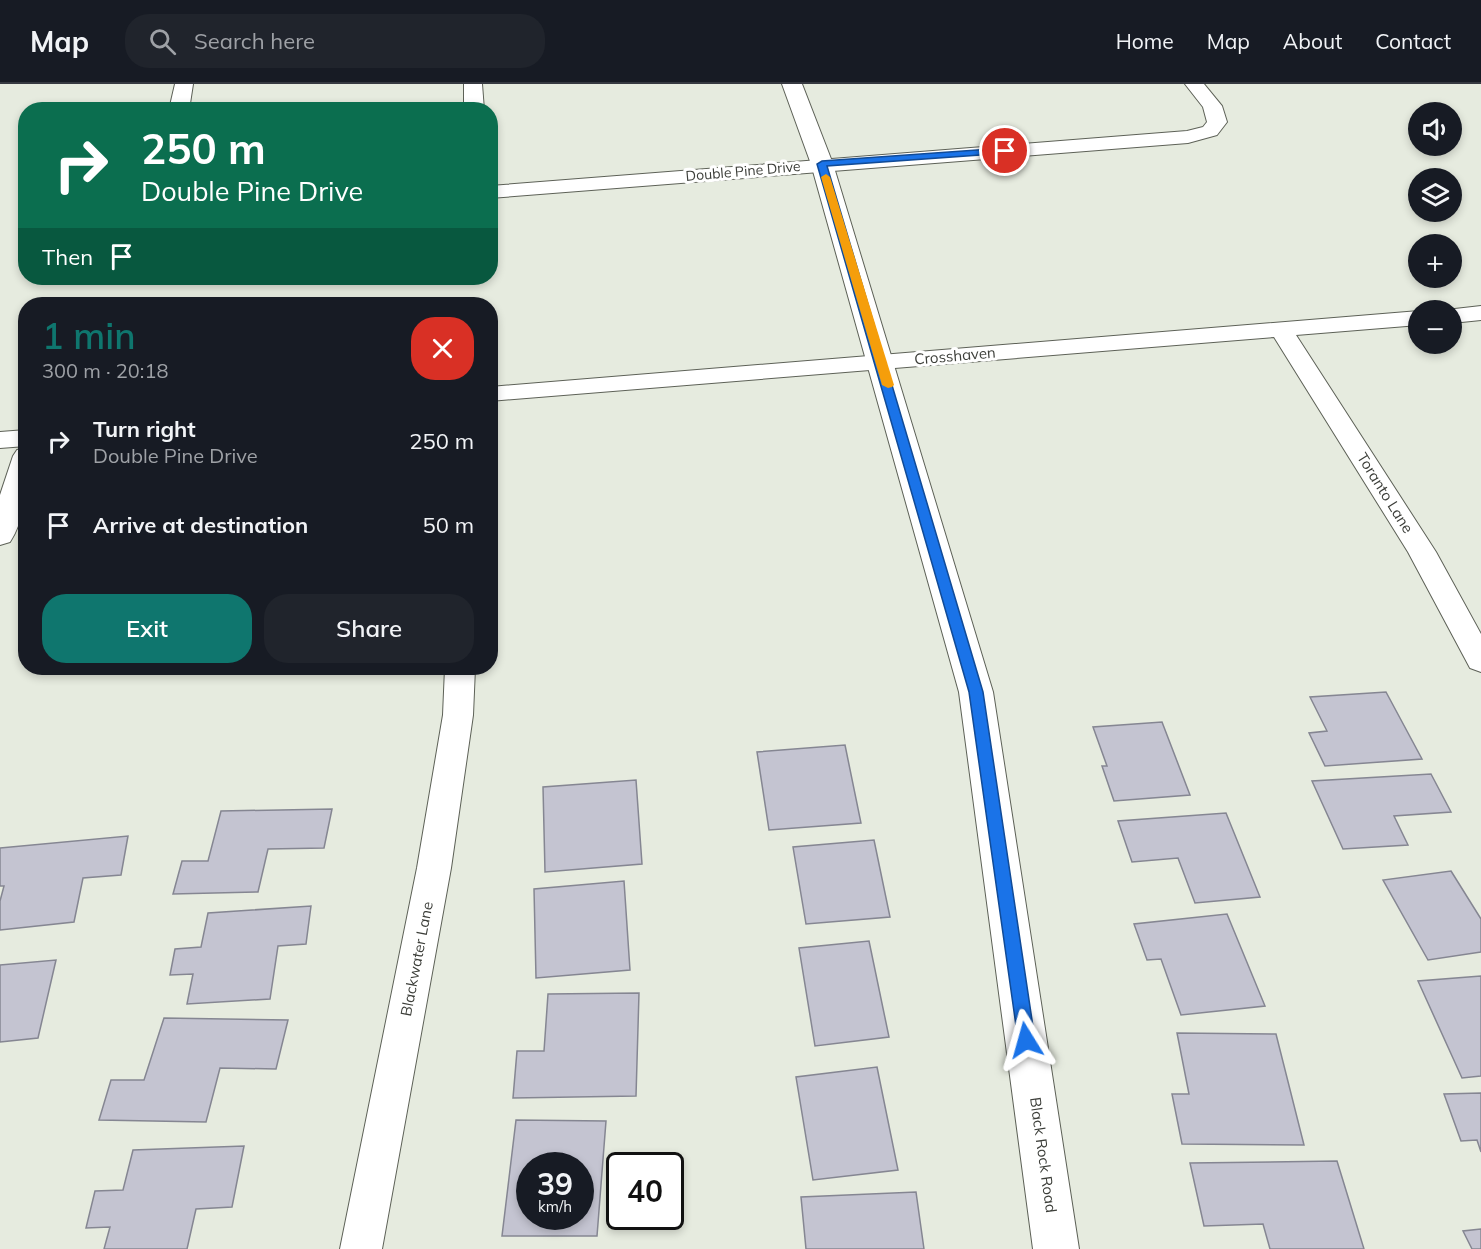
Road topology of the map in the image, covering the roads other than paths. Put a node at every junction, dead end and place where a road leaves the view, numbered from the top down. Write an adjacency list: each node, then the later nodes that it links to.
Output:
1 (184, 84): 5 (street)
2 (473, 84): 6 (street)
3 (792, 84): 7 (street, Black Rock Road)
4 (1194, 84): 7 (street, Double Pine Drive)
5 (181, 102)
6 (474, 102)
7 (822, 164): 8 (street, Double Pine Drive); 13 (street, Black Rock Road)
8 (498, 191)
9 (1481, 313): 10 (street)
10 (1462, 315)
11 (1408, 319): 12 (street, Crosshaven)
12 (1281, 330): 13 (street, Crosshaven); 19 (street, Toranto Lane)
13 (881, 362): 14 (street, Crosshaven); 22 (street, Black Rock Road)
14 (498, 393)
15 (18, 439): 16 (street)
16 (0, 440)
17 (18, 481): 18 (street)
18 (0, 536)
19 (1481, 661)
20 (460, 675): 21 (street, Blackwater Lane)
21 (361, 1249)
22 (1056, 1249)

